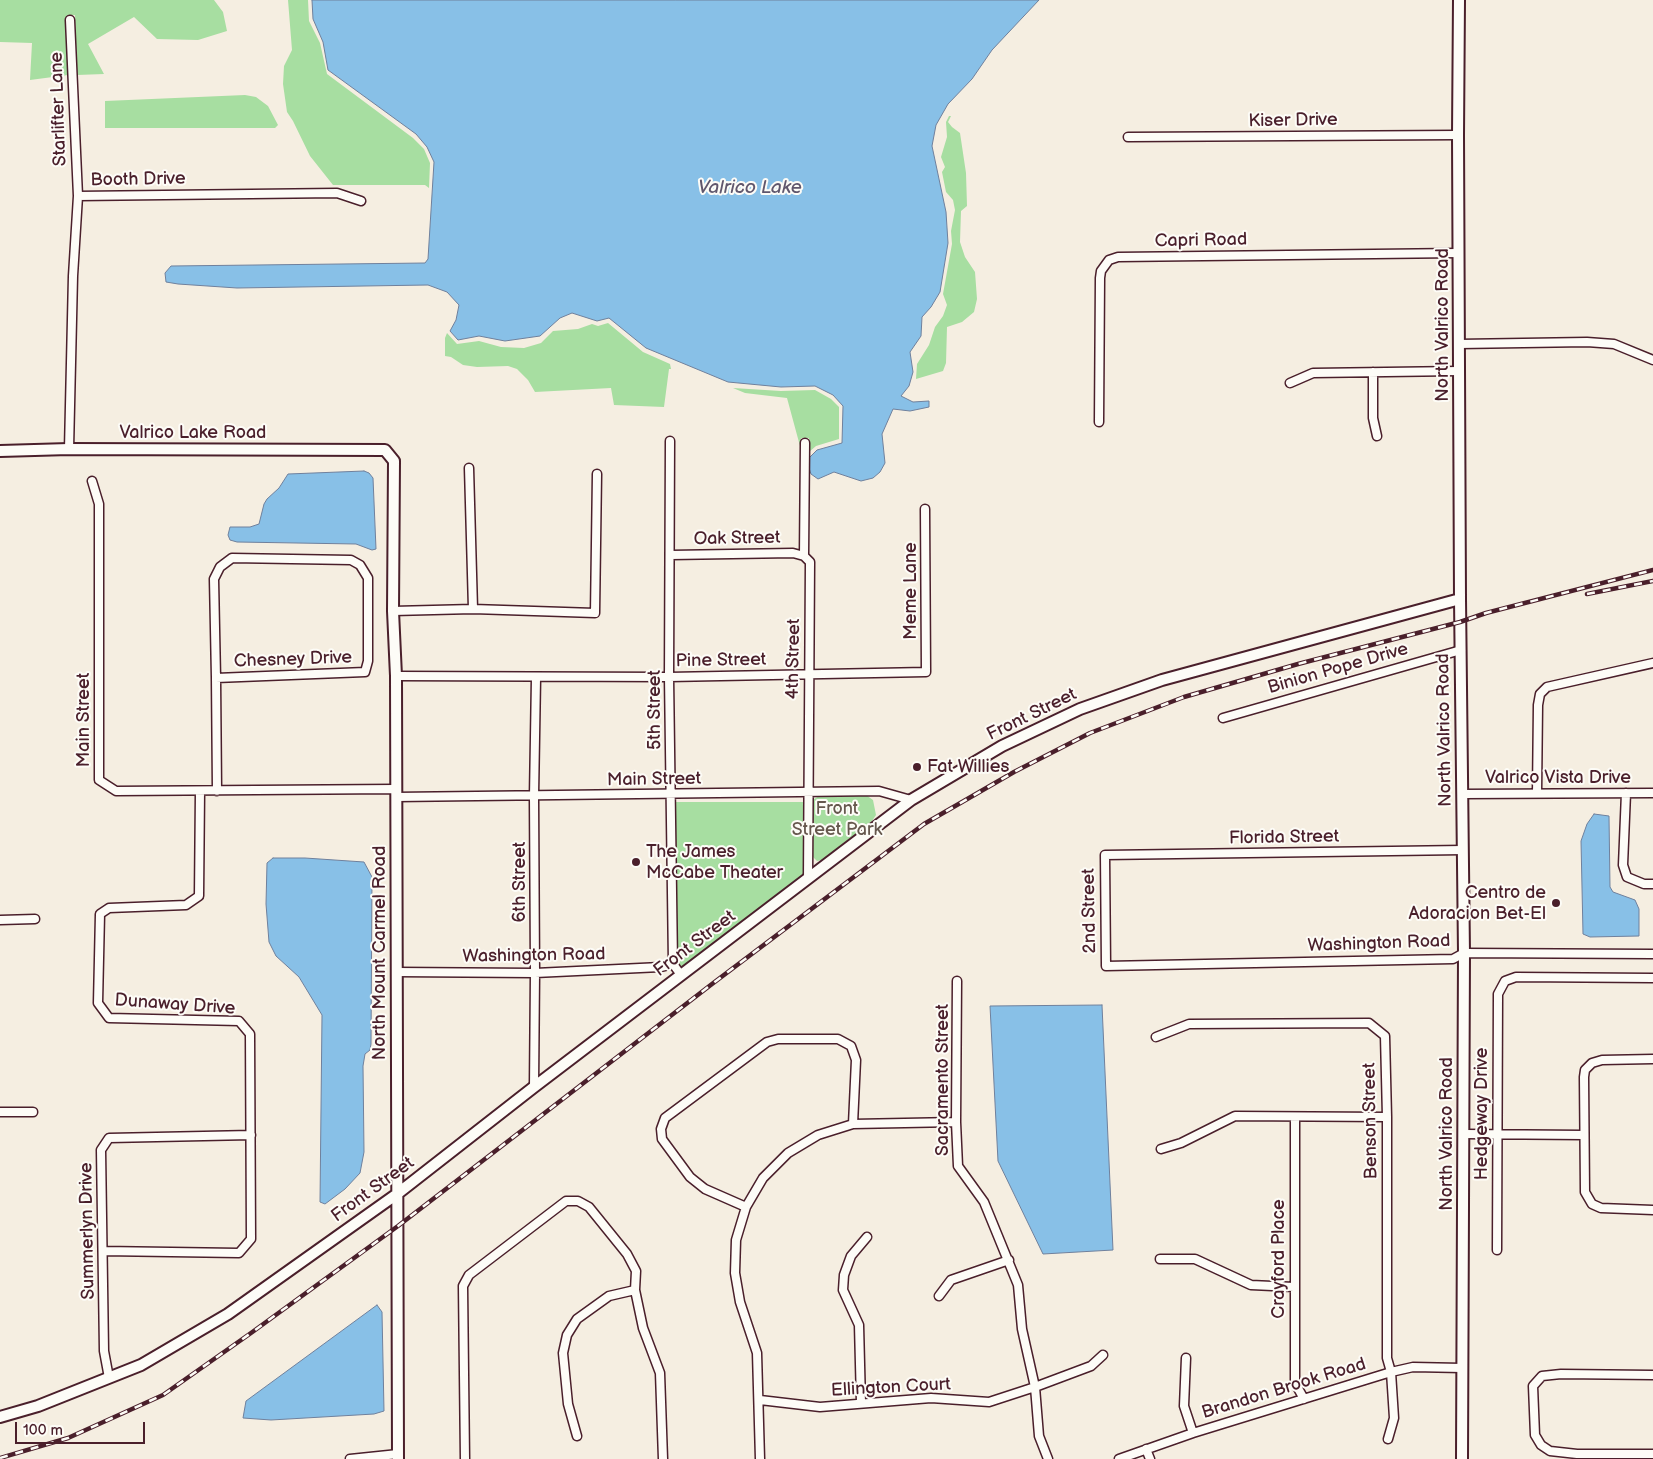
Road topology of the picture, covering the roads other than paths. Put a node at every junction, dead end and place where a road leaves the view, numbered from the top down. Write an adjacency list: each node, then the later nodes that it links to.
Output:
1 (1459, 0): 3 (street, North Valrico Road)
2 (70, 20): 5 (street, Starlifter Lane)
3 (1458, 135): 4 (street, Kiser Drive); 7 (street, North Valrico Road)
4 (1128, 137)
5 (78, 196): 6 (street, Booth Drive); 17 (street, Booth Drive)
6 (361, 201)
7 (1458, 253): 8 (street, North Valrico Road); 13 (street, Capri Road)
8 (1459, 344): 9 (street); 10 (street, North Valrico Road)
9 (1653, 360)
10 (1459, 371): 11 (street); 26 (street, North Valrico Road)
11 (1373, 372): 12 (street); 14 (street)
12 (1290, 384)
13 (1099, 422)
14 (1377, 436)
15 (670, 442): 24 (street, 5th Street)
16 (805, 443): 25 (street, 4th Street)
17 (69, 449): 18 (street, Valrico Lake Road); 19 (street, Valrico Lake Road)
18 (385, 450): 28 (street, North Mount Carmel Road)
19 (0, 451)
20 (469, 468): 27 (street)
21 (597, 474): 27 (street)
22 (92, 481): 38 (street, Main Street)
23 (925, 509): 31 (street, Meme Lane)
24 (670, 555): 25 (street, Oak Street); 34 (street, 5th Street)
25 (804, 556): 32 (street, 4th Street)
26 (1460, 599): 29 (street, North Valrico Road); 48 (street, Front Street)
27 (473, 609): 28 (street)
28 (393, 612): 33 (street, North Mount Carmel Road)
29 (1461, 650): 37 (street, Binion Pope Drive); 45 (street, North Valrico Road)
30 (1653, 662): 42 (street)
31 (926, 672): 32 (street, Pine Street)
32 (809, 674): 34 (street, Pine Street); 41 (street, 4th Street)
33 (396, 676): 36 (street, Pine Street); 40 (street, North Mount Carmel Road)
34 (669, 677): 36 (street, Pine Street); 46 (street, 5th Street)
35 (216, 678): 35 (street, Chesney Drive); 39 (street, Chesney Drive)
36 (536, 678): 47 (street, 6th Street)
37 (1223, 718)
38 (200, 791): 39 (street, Main Street); 75 (street, Dunaway Drive)
39 (217, 791): 40 (street, Main Street)
40 (396, 793): 47 (street, Main Street); 59 (street, North Mount Carmel Road)
41 (808, 793): 46 (street, Main Street); 48 (street, Main Street); 51 (street, 4th Street)
42 (1537, 793): 43 (street, Valrico Vista Drive); 45 (street, Valrico Vista Drive)
43 (1626, 793): 44 (street, Valrico Vista Drive); 52 (street)
44 (1653, 793)
45 (1463, 794): 49 (street, North Valrico Road)
46 (671, 795): 47 (street, Main Street); 57 (street, 5th Street)
47 (534, 796): 60 (street, 6th Street)
48 (911, 800): 51 (street, Front Street)
49 (1463, 850): 50 (street, Florida Street); 55 (street, North Valrico Road)
50 (1105, 855): 58 (street, 2nd Street)
51 (808, 878): 61 (street, Front Street)
52 (1653, 884)
53 (35, 919): 54 (street)
54 (0, 920)
55 (1464, 953): 56 (street, Washington Road); 58 (street, Washington Road); 73 (street, North Valrico Road)
56 (1653, 954)
57 (673, 964): 60 (street, Washington Road); 61 (street)
58 (1106, 966)
59 (396, 972): 60 (street, Washington Road); 78 (street, North Mount Carmel Road)
60 (535, 973): 66 (street, 6th Street)
61 (681, 975): 66 (street, Front Street)
62 (1653, 978): 74 (street, Hedgeway Drive)
63 (957, 982): 71 (street, Sacramento Street)
64 (1156, 1037): 70 (street, Benson Street)
65 (1653, 1060): 76 (street)
66 (534, 1087): 78 (street, Front Street)
67 (0, 1112): 68 (street)
68 (32, 1112)
69 (1294, 1117): 70 (street); 77 (street); 86 (street, Crayford Place)
70 (1387, 1117): 92 (street, Benson Street)
71 (956, 1122): 72 (street); 85 (street, Sacramento Street)
72 (853, 1124): 79 (street); 79 (street)
73 (1464, 1134): 74 (street); 91 (street, North Valrico Road)
74 (1497, 1134): 76 (street); 82 (street, Hedgeway Drive)
75 (251, 1135): 83 (street, Summerlyn Drive); 83 (street, Dunaway Drive)
76 (1584, 1135): 80 (street)
77 (1161, 1149)
78 (397, 1194): 94 (street, Front Street); 106 (street, North Mount Carmel Road)
79 (746, 1208): 97 (street)
80 (1653, 1210)
81 (867, 1236): 98 (street)
82 (1497, 1250)
83 (103, 1251): 94 (street, Summerlyn Drive)
84 (1160, 1259): 86 (street)
85 (1009, 1260): 88 (street); 95 (street, Sacramento Street)
86 (1294, 1286): 96 (street, Crayford Place)
87 (635, 1290): 101 (street); 108 (street); 109 (street)
88 (939, 1296)
89 (1104, 1355): 95 (street, Ellington Court)
90 (1186, 1358): 100 (street)
91 (1462, 1368): 92 (street, Brandon Brook Road); 114 (street, North Valrico Road)
92 (1391, 1372): 96 (street, Brandon Brook Road); 102 (street, Benson Street)
93 (1653, 1375): 105 (street)
94 (109, 1378): 99 (street, Front Street)
95 (1035, 1387): 98 (street, Ellington Court); 111 (street, Sacramento Street)
96 (1304, 1399): 100 (street, Brandon Brook Road)
97 (760, 1400): 98 (street, Ellington Court); 110 (street)
98 (861, 1403)
99 (0, 1417)
100 (1193, 1433): 103 (street, Brandon Brook Road)
101 (577, 1436)
102 (1388, 1439)
103 (1146, 1449): 112 (street, Brandon Brook Road); 113 (street)
104 (1653, 1454): 105 (street)
105 (1577, 1456)
106 (398, 1457): 107 (street)
107 (350, 1459)
108 (465, 1459)
109 (663, 1459)
110 (760, 1459)
111 (1048, 1459)
112 (1119, 1459)
113 (1150, 1459)
114 (1462, 1459)

